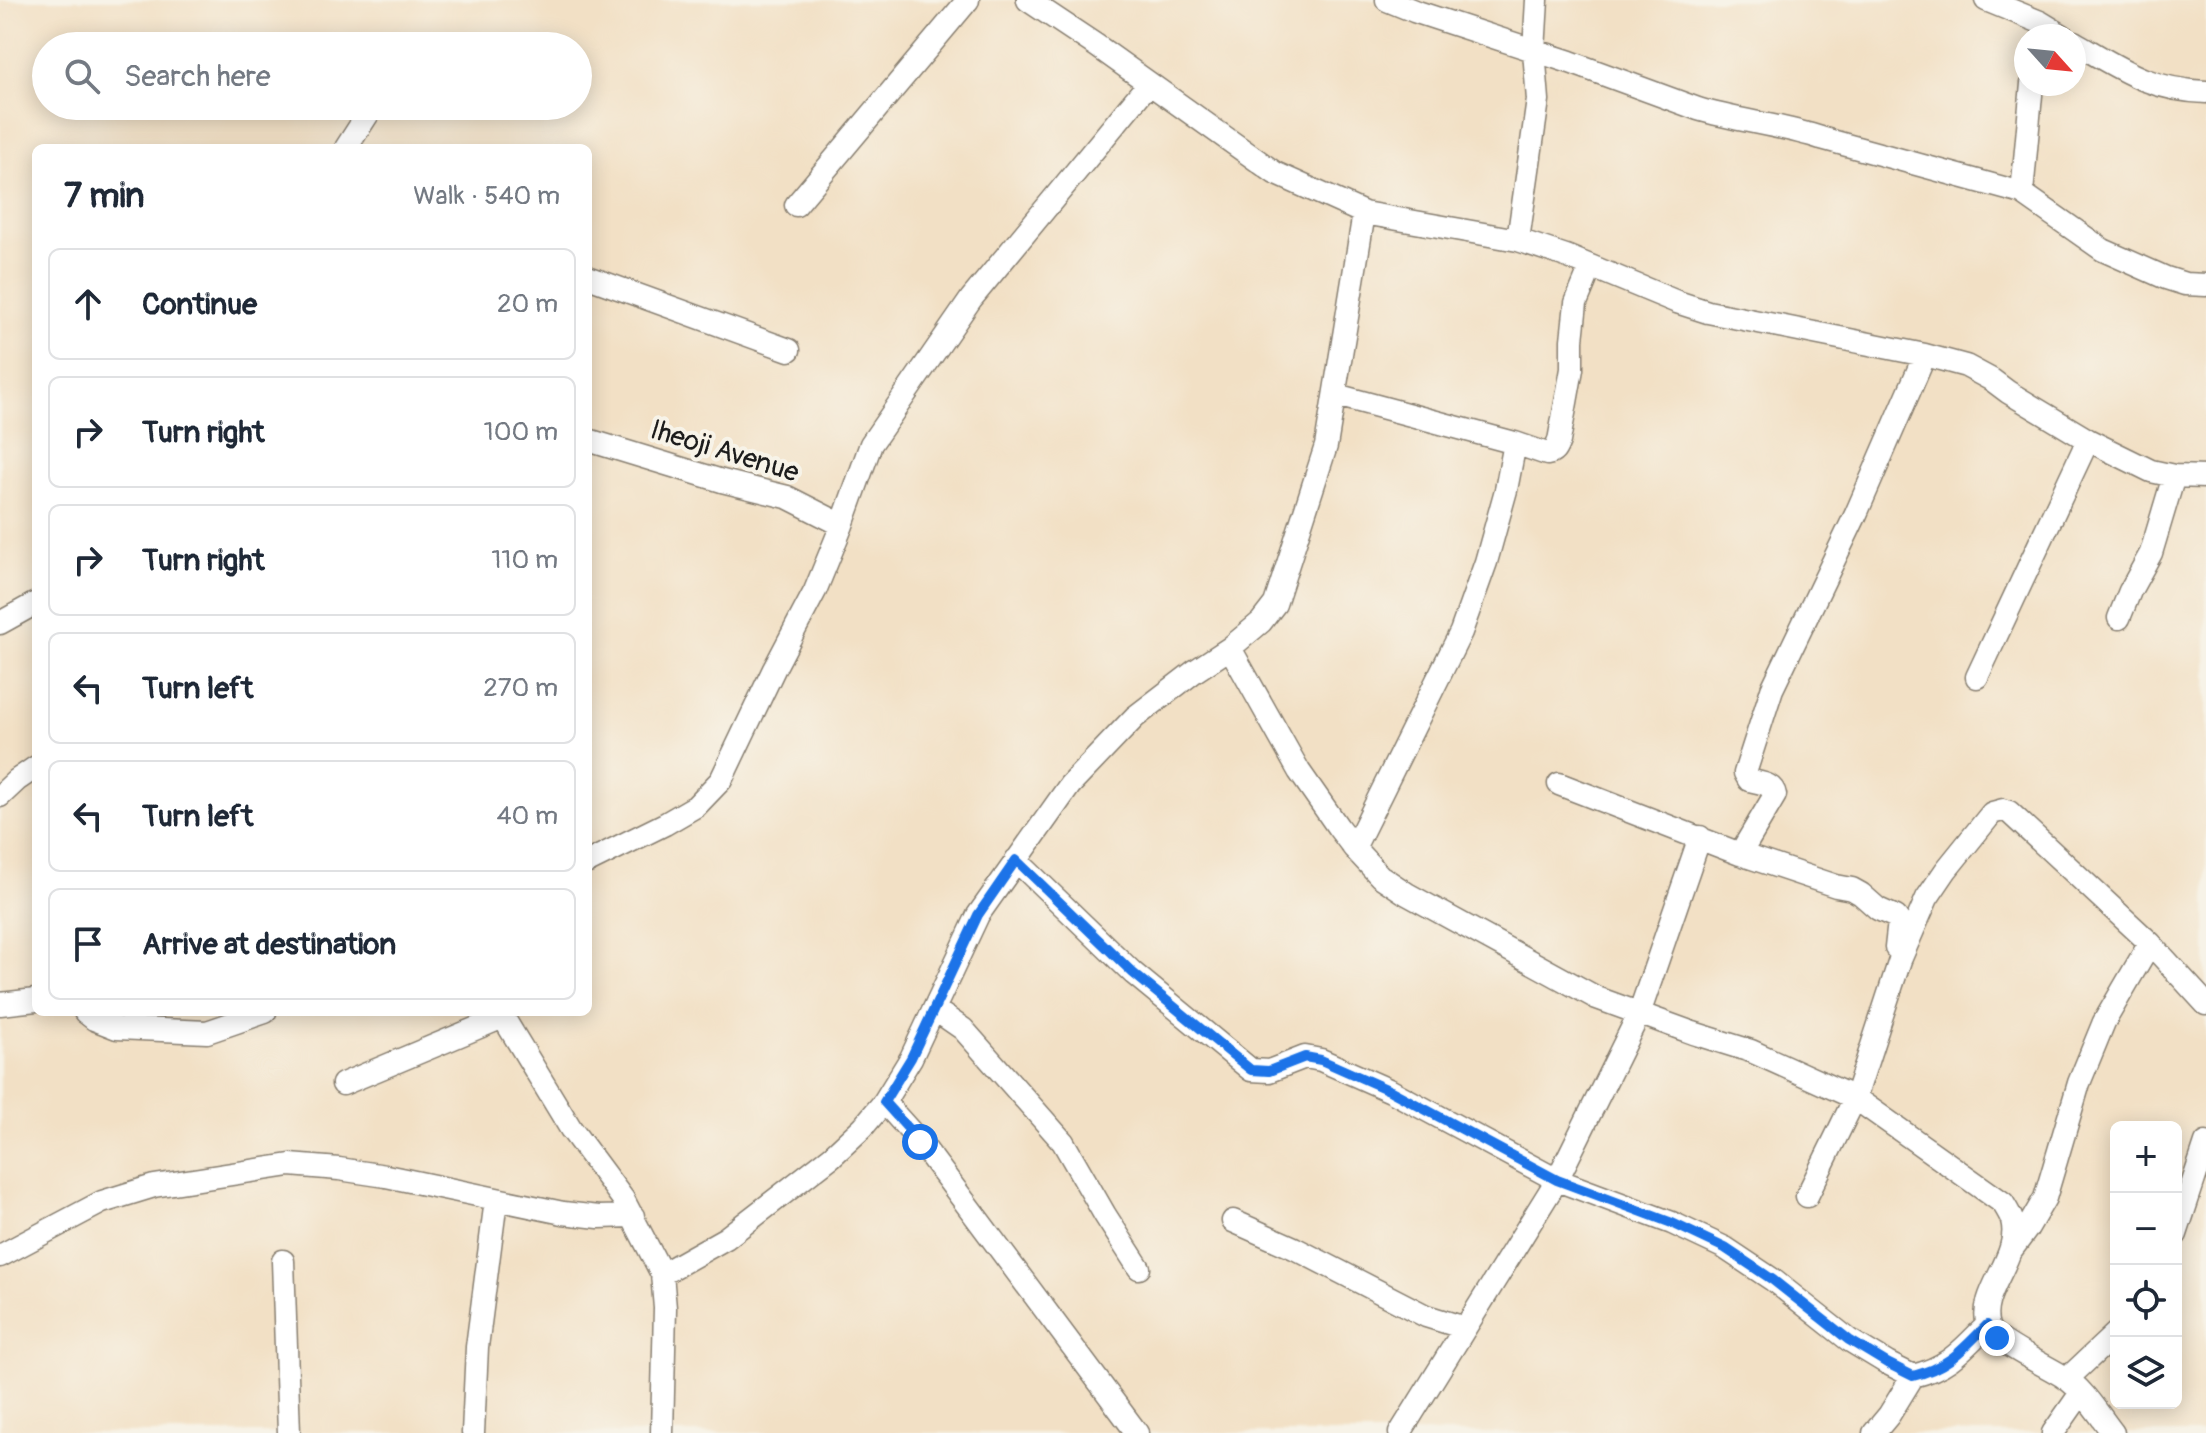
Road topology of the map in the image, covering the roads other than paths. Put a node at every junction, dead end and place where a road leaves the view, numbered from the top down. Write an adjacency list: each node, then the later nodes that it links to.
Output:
1 (968, 0): 15 (street)
2 (1028, 0): 9 (street)
3 (1387, 0): 8 (street)
4 (1537, 0): 8 (street)
5 (1986, 0): 6 (street)
6 (2030, 24)
7 (2086, 49): 10 (street)
8 (1534, 51): 14 (street); 17 (street)
9 (1149, 83): 16 (street); 29 (street)
10 (2206, 92)
11 (2031, 96): 14 (street)
12 (366, 120): 13 (street)
13 (354, 144)
14 (2022, 193): 20 (street)
15 (796, 205)
16 (1364, 213): 17 (street); 23 (street)
17 (1518, 240): 18 (street)
18 (1591, 267): 22 (street); 26 (street)
19 (592, 278): 21 (street)
20 (2206, 285)
21 (789, 350)
22 (1925, 355): 24 (street); 40 (street)
23 (1336, 395): 26 (street); 33 (street)
24 (2088, 440): 27 (street); 34 (street)
25 (592, 441): 29 (street, Iheoji Avenue)
26 (1515, 443): 39 (street)
27 (2174, 476): 28 (street); 31 (street)
28 (2206, 477)
29 (842, 525): 41 (street)
30 (32, 605): 32 (street)
31 (2119, 618)
32 (0, 623)
33 (1230, 648): 39 (street); 42 (street)
34 (1977, 677)
35 (32, 770): 37 (street)
36 (1559, 784): 38 (street)
37 (0, 796)
38 (1700, 837): 40 (street); 49 (street)
39 (1354, 848): 49 (street)
40 (1740, 854): 44 (street)
41 (592, 860)
42 (1016, 860): 48 (street); 58 (street)
43 (2150, 943): 44 (street); 47 (street); 64 (street)
44 (1900, 960): 55 (street)
45 (32, 1000): 46 (street)
46 (0, 1004)
47 (2206, 1004)
48 (934, 1009): 56 (street); 67 (street)
49 (1639, 1014): 55 (street); 58 (street)
50 (90, 1016): 51 (street)
51 (253, 1016)
52 (496, 1016): 54 (street)
53 (502, 1016): 61 (street)
54 (343, 1084)
55 (1855, 1098): 59 (street); 64 (street)
56 (884, 1102): 68 (street); 77 (street)
57 (2206, 1143): 62 (street)
58 (1557, 1180): 70 (street); 72 (street)
59 (1807, 1196)
60 (496, 1200): 61 (street); 65 (street); 75 (street)
61 (633, 1216): 68 (street)
62 (2182, 1216)
63 (1233, 1221): 70 (street)
64 (2012, 1249): 69 (street)
65 (0, 1256)
66 (283, 1261): 74 (street)
67 (1139, 1268)
68 (662, 1274): 76 (street)
69 (1987, 1325): 72 (street); 73 (street)
70 (1465, 1328): 78 (street)
71 (2113, 1337): 73 (street)
72 (1913, 1376): 79 (street)
73 (2074, 1386): 80 (street); 81 (street)
74 (289, 1433)
75 (473, 1433)
76 (662, 1433)
77 (1137, 1433)
78 (1400, 1433)
79 (1874, 1433)
80 (2053, 1433)
81 (2113, 1433)

